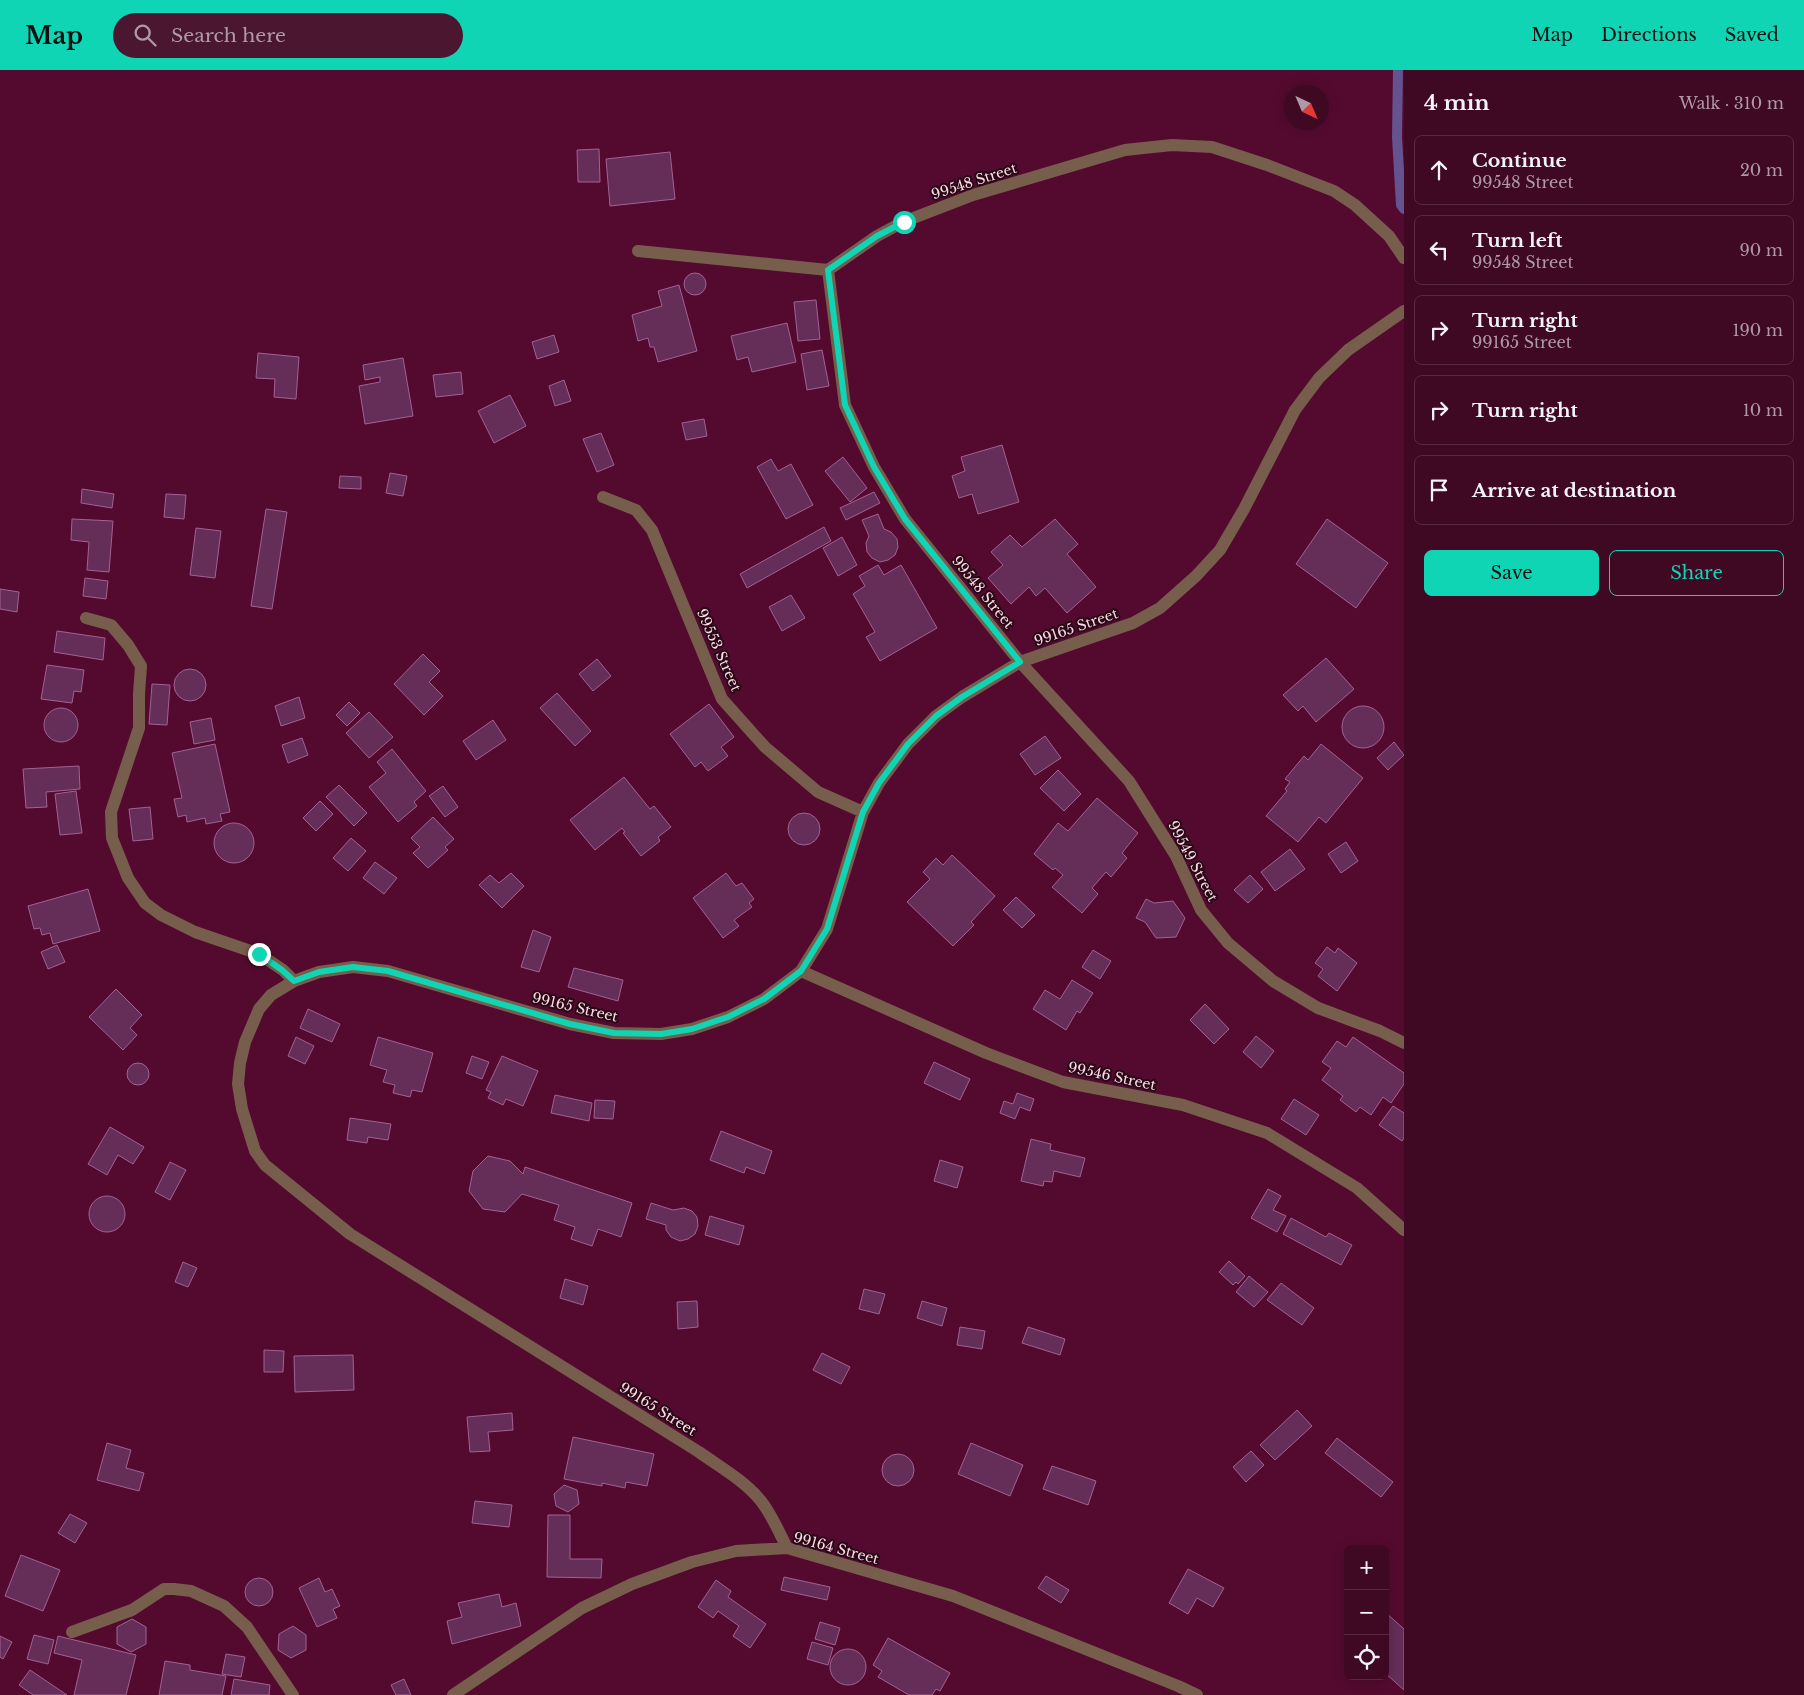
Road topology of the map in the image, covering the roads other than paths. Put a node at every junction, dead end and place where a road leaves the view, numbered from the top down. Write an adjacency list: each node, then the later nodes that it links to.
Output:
1 (638, 250): 3 (street)
2 (1404, 258): 3 (street, 99548 Street)
3 (828, 270): 7 (street, 99548 Street)
4 (1404, 312): 7 (street, 99165 Street)
5 (603, 497): 8 (street, 99553 Street)
6 (86, 618): 10 (street)
7 (1020, 662): 8 (street, 99165 Street); 11 (street, 99549 Street)
8 (863, 812): 9 (street, 99165 Street)
9 (801, 971): 10 (street, 99165 Street); 12 (street, 99546 Street)
10 (294, 981): 13 (street, 99165 Street)
11 (1404, 1043)
12 (1404, 1230)
13 (787, 1548): 16 (street, 99164 Street); 17 (street, 99164 Street)
14 (72, 1632): 15 (street)
15 (293, 1695)
16 (453, 1695)
17 (1197, 1695)

